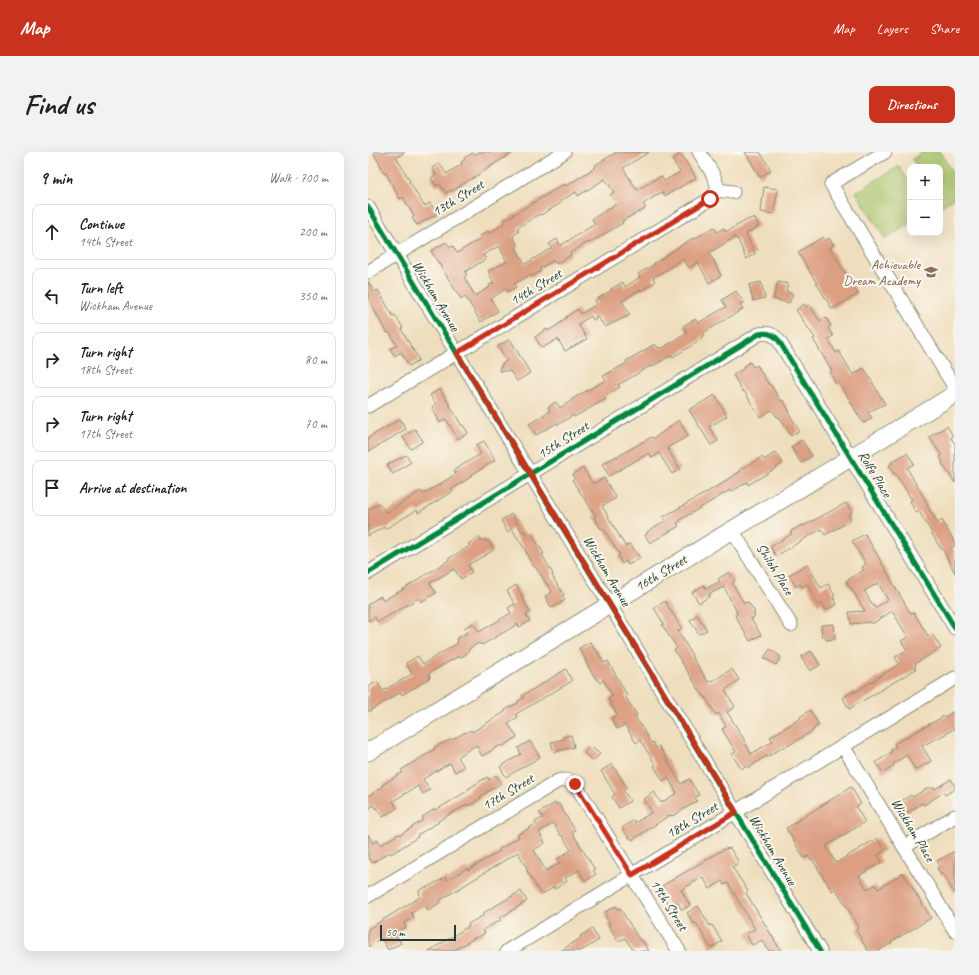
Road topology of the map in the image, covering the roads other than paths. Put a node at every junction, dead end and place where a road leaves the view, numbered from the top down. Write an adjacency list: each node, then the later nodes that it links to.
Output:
1 (564, 152): 7 (street, 13th Street)
2 (699, 152): 4 (street)
3 (885, 152): 11 (street)
4 (717, 190): 5 (street); 10 (street, 14th Street)
5 (733, 192)
6 (368, 207): 7 (street, Wickham Avenue)
7 (397, 254): 8 (street, 13th Street); 10 (street, Wickham Avenue)
8 (368, 272)
9 (772, 334): 14 (street, Rolfe Place); 15 (street, 15th Street)
10 (457, 353): 13 (street, 14th Street); 15 (street, Wickham Avenue)
11 (955, 388)
12 (955, 394): 14 (main road, 16th Street)
13 (368, 406)
14 (850, 457): 16 (main road, 16th Street); 20 (street, Rolfe Place)
15 (530, 474): 17 (street, 15th Street); 18 (street, Wickham Avenue)
16 (732, 530): 18 (main road, 16th Street); 19 (street, Shiloh Place)
17 (368, 573)
18 (609, 604): 23 (main road, 16th Street); 24 (street, Wickham Avenue)
19 (791, 625)
20 (955, 628)
21 (955, 678): 22 (street, 18th Street)
22 (843, 746): 24 (street, 18th Street); 26 (street, Wickham Place)
23 (368, 752)
24 (736, 812): 27 (street, 18th Street); 32 (street, Wickham Avenue)
25 (955, 816): 26 (street)
26 (904, 847): 29 (street, Wickham Place)
27 (632, 875): 28 (street, 17th Street); 30 (street, 18th Street); 31 (street, 19th Street)
28 (368, 896)
29 (955, 931)
30 (507, 951)
31 (679, 951)
32 (820, 951)

